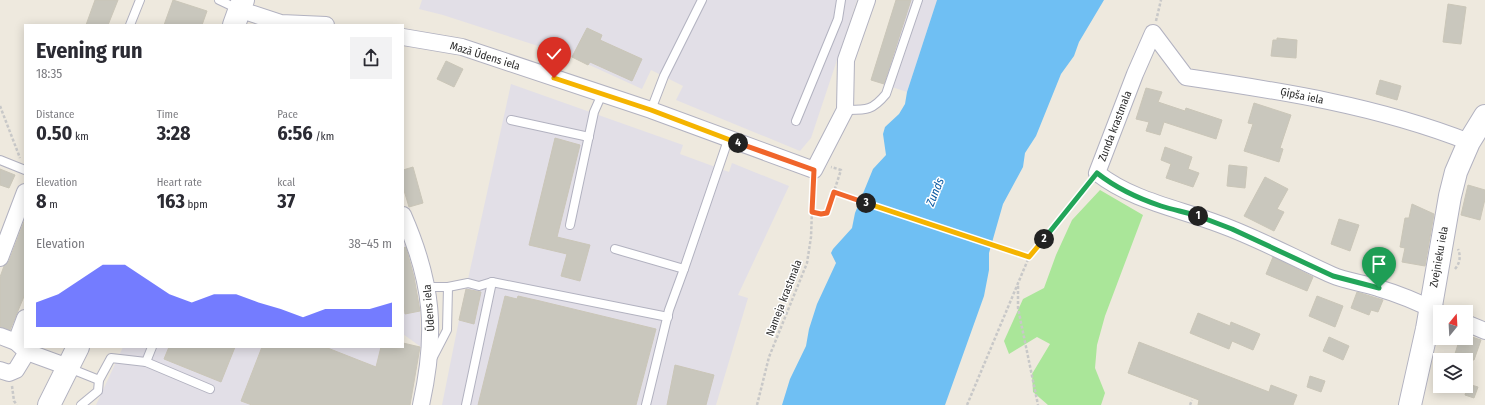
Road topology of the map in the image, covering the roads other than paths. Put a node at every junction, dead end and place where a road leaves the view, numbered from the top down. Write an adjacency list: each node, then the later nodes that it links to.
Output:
1 (140, 0): 8 (lane)
2 (218, 0): 7 (lane)
3 (702, 0): 13 (lane)
4 (841, 0): 17 (lane)
5 (867, 0): 14 (street)
6 (918, 0): 14 (lane)
7 (239, 12): 9 (street)
8 (130, 24)
9 (282, 24)
10 (1153, 33): 20 (street, Ģipša iela); 33 (street, Zunda krastmala)
11 (404, 37): 12 (street, Mazā Ūdens iela)
12 (602, 94): 13 (street, Mazā Ūdens iela); 18 (lane)
13 (651, 110): 19 (street, Mazā Ūdens iela)
14 (846, 110): 19 (street, Mazā Ūdens iela)
15 (1485, 116): 20 (street, Zvejnieku iela)
16 (511, 120): 18 (lane)
17 (796, 122)
18 (589, 137): 25 (lane)
19 (728, 140): 28 (lane)
20 (1469, 142): 32 (street, Zvejnieku iela)
21 (0, 160): 22 (lane)
22 (24, 170)
23 (24, 195): 27 (street)
24 (404, 217): 30 (street, Ūdens iela)
25 (570, 225)
26 (615, 249): 28 (lane)
27 (0, 258)
28 (684, 269): 35 (lane)
29 (492, 282): 31 (lane); 35 (lane); 52 (lane)
30 (428, 287): 31 (lane); 44 (street, Ūdens iela)
31 (448, 287): 44 (lane)
32 (1436, 305)
33 (1433, 309)
34 (1433, 315): 54 (street, Zvejnieku iela)
35 (668, 317): 53 (lane)
36 (24, 325): 40 (street)
37 (1473, 326): 38 (street)
38 (1485, 331)
39 (0, 336): 40 (street)
40 (21, 347): 45 (street); 46 (street)
41 (78, 348): 45 (street)
42 (152, 348): 43 (lane)
43 (146, 362): 47 (lane); 48 (lane)
44 (430, 363): 51 (street, Ūdens iela)
45 (68, 367): 47 (lane); 49 (street)
46 (5, 372)
47 (99, 380): 50 (lane)
48 (210, 389)
49 (49, 405)
50 (81, 405)
51 (421, 405)
52 (466, 405)
53 (646, 405)
54 (1410, 405)

